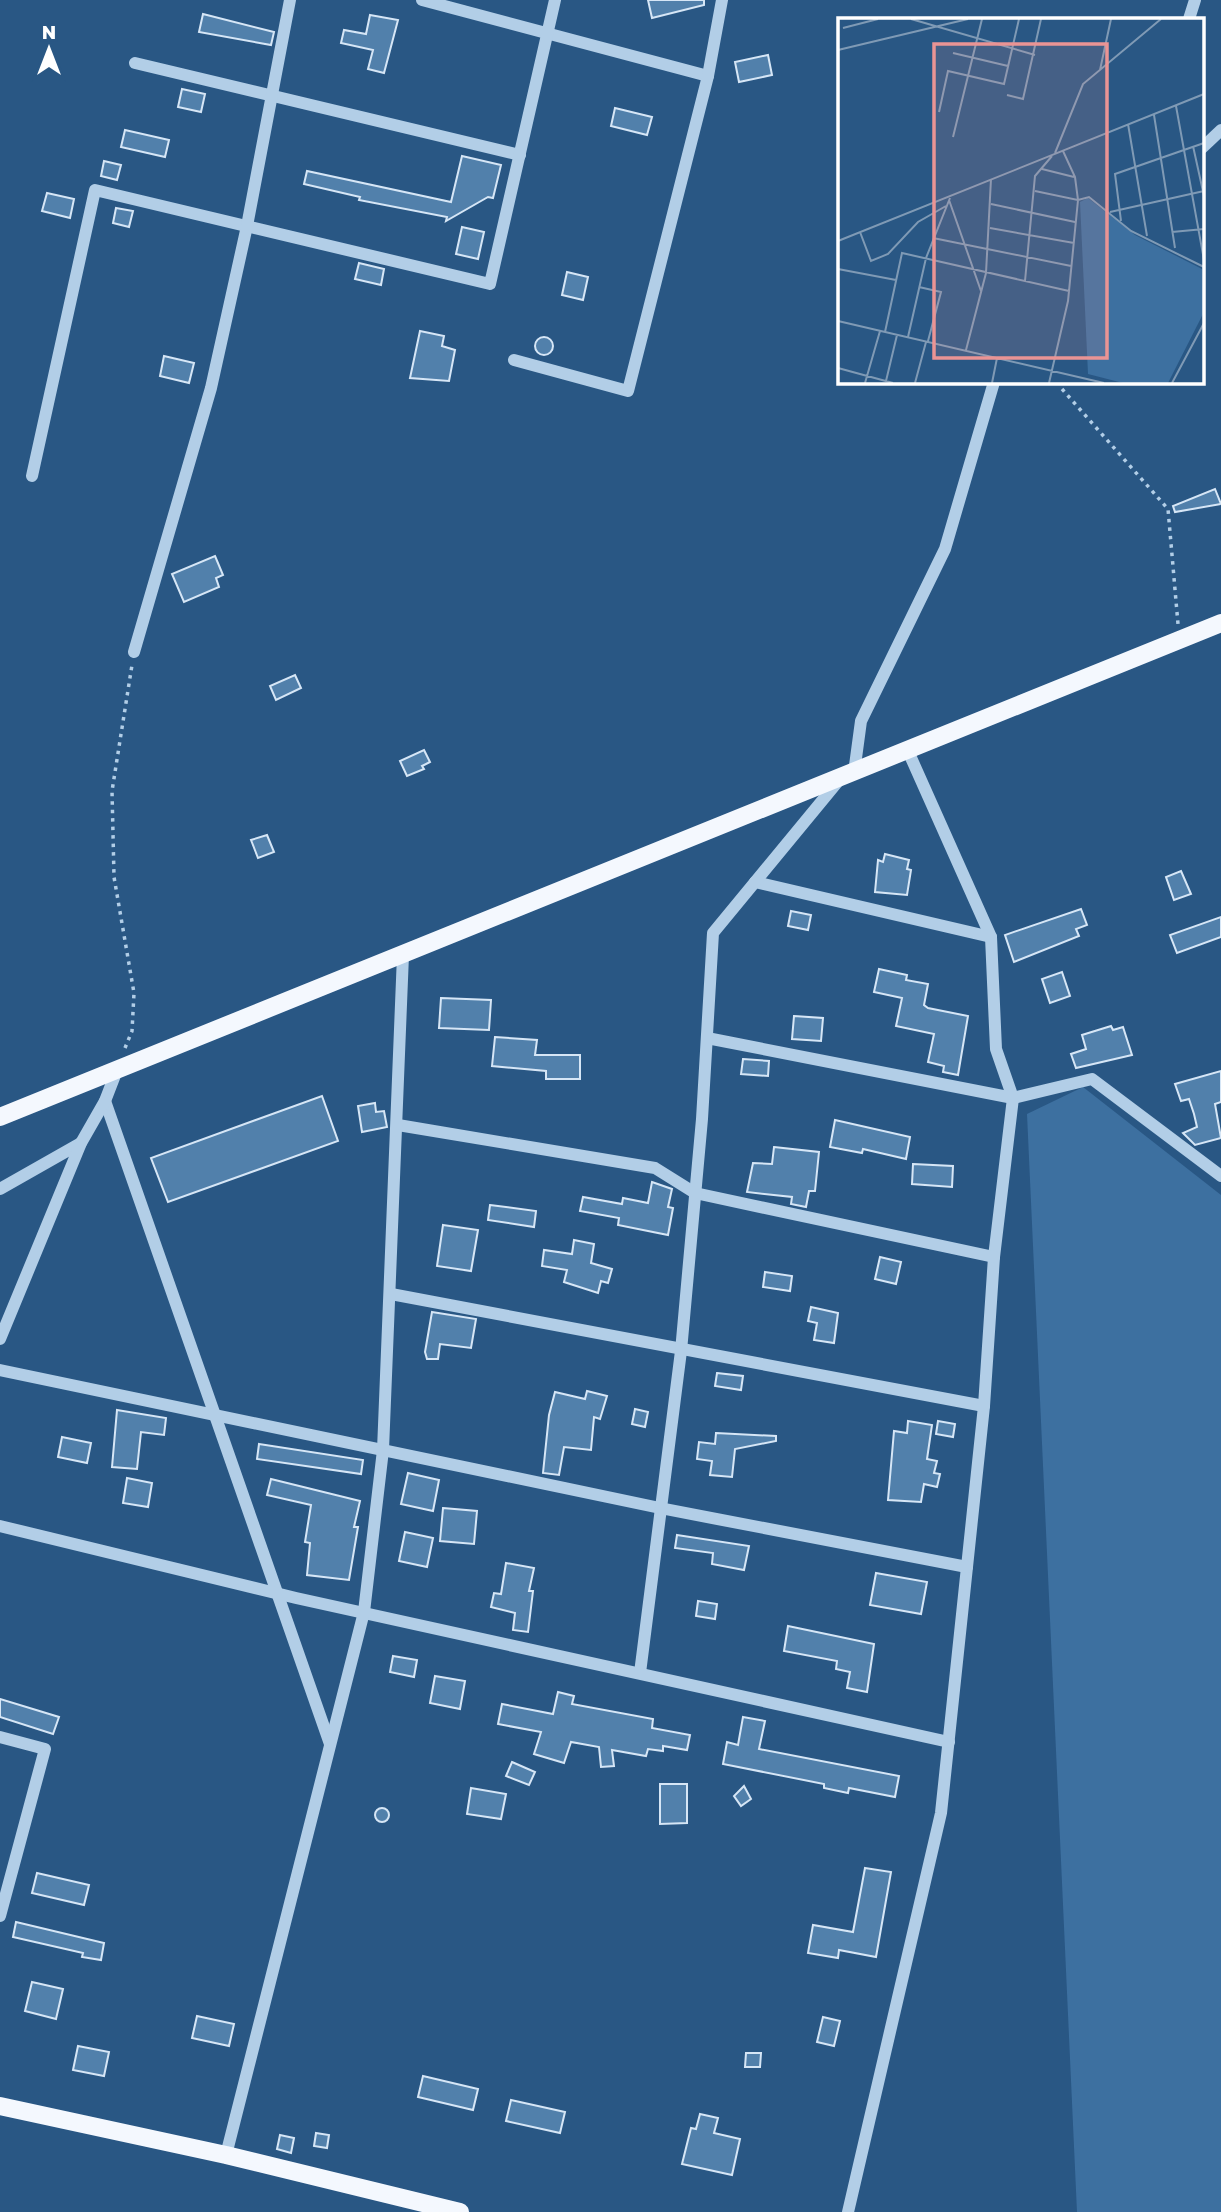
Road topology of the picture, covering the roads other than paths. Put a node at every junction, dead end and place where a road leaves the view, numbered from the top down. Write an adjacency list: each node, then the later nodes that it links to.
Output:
1 (290, 0): 10 (street)
2 (422, 0): 7 (street)
3 (555, 0): 7 (street)
4 (722, 0): 9 (street)
5 (1195, 0): 6 (street)
6 (1189, 18)
7 (548, 33): 9 (street); 13 (street)
8 (135, 63): 10 (street)
9 (708, 76): 15 (street)
10 (272, 96): 13 (street); 14 (street)
11 (1221, 130): 12 (street)
12 (1204, 146)
13 (520, 155): 14 (street)
14 (247, 226): 17 (street); 19 (street)
15 (514, 360)
16 (994, 383): 21 (street)
17 (32, 477)
18 (1221, 623): 20 (main road)
19 (134, 652)
20 (908, 751): 21 (main road); 23 (street)
21 (847, 776): 22 (street); 24 (main road)
22 (755, 882): 23 (street); 25 (street)
23 (991, 937): 27 (street)
24 (403, 955): 26 (main road); 30 (street)
25 (707, 1038): 27 (street); 34 (street)
26 (117, 1070): 28 (street); 29 (main road)
27 (1013, 1098): 32 (street); 35 (street)
28 (105, 1101): 31 (street); 41 (street)
29 (0, 1117)
30 (398, 1125): 34 (street); 36 (street)
31 (81, 1143): 33 (street); 37 (street)
32 (1221, 1176)
33 (0, 1189)
34 (695, 1193): 35 (street); 38 (street)
35 (994, 1257): 40 (street)
36 (391, 1294): 38 (street); 42 (street)
37 (0, 1339)
38 (681, 1351): 40 (street); 43 (street)
39 (0, 1370): 41 (street)
40 (984, 1406): 45 (street)
41 (215, 1415): 42 (street); 46 (street)
42 (383, 1450): 43 (street); 47 (street)
43 (660, 1508): 45 (street); 48 (street)
44 (0, 1526): 46 (street)
45 (967, 1567): 50 (street)
46 (277, 1593): 47 (street); 51 (street)
47 (364, 1612): 48 (street); 51 (street)
48 (640, 1673): 50 (street)
49 (0, 1737): 52 (street)
50 (949, 1742): 56 (street)
51 (330, 1744): 54 (street)
52 (0, 1916)
53 (0, 2106): 54 (main road)
54 (226, 2155): 55 (main road)
55 (450, 2211)
56 (848, 2212)

